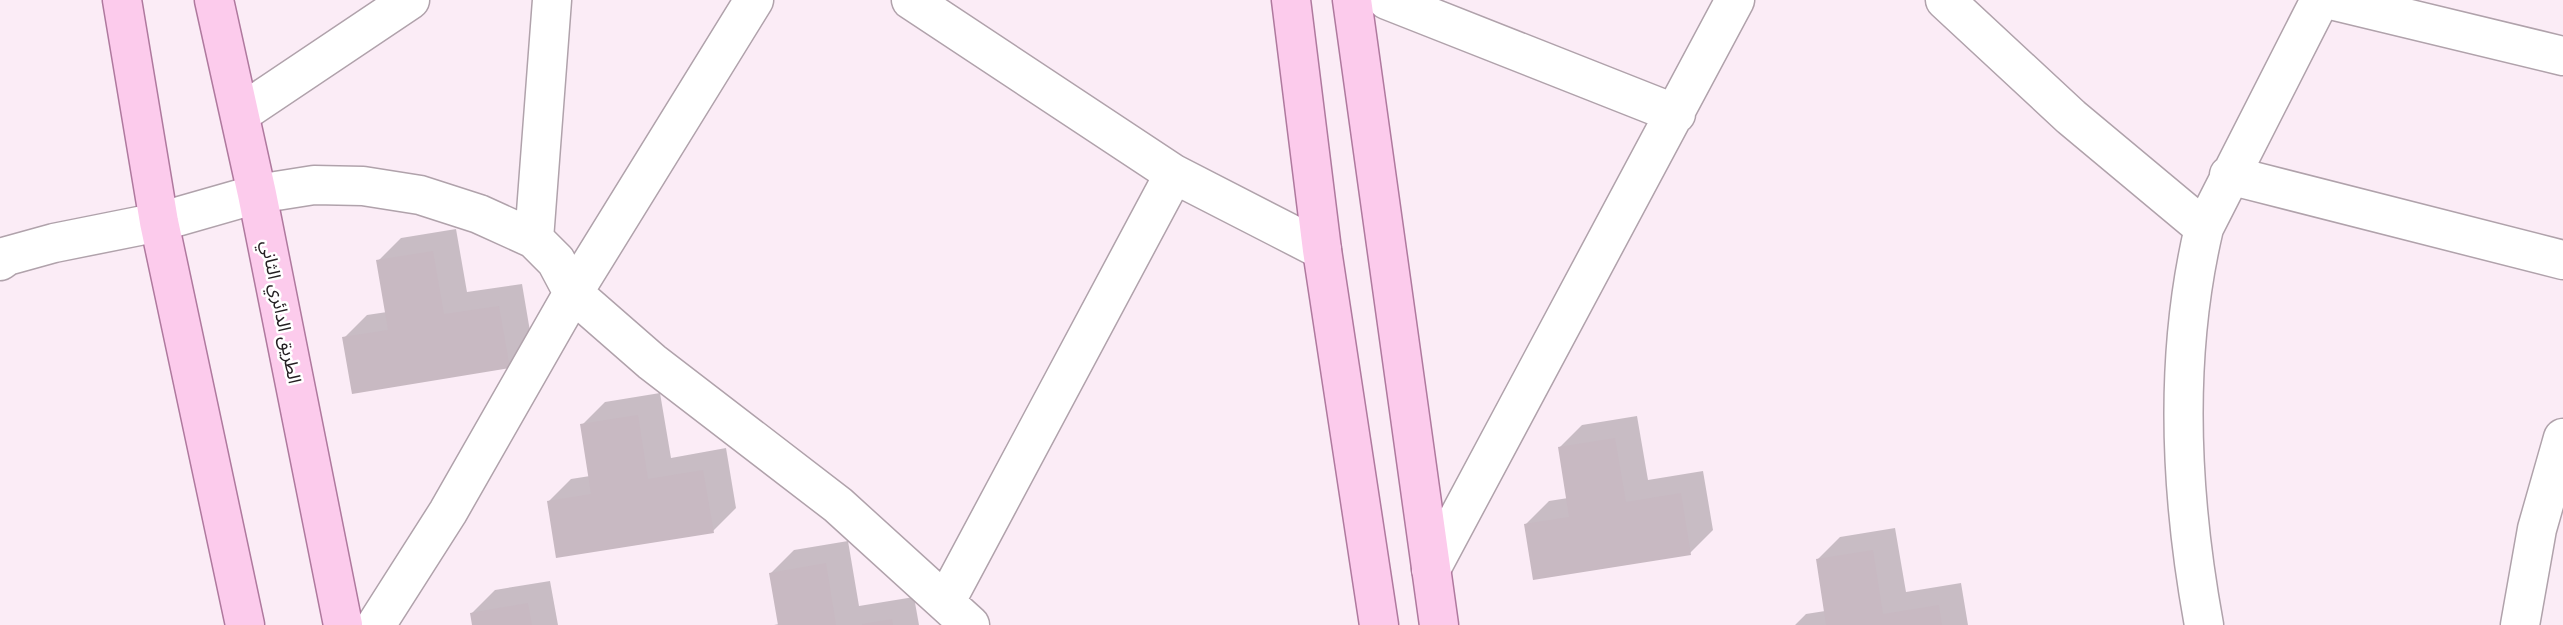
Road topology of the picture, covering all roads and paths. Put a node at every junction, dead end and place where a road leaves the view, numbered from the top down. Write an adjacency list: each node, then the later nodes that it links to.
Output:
1 (122, 0): 20 (main road)
2 (214, 0): 15 (main road, الطريق الدائري الثاني)
3 (410, 0): 15 (street)
4 (552, 0): 22 (street)
5 (754, 0): 26 (street)
6 (911, 0): 17 (street)
7 (1291, 0): 23 (main road)
8 (1352, 0): 28 (main road)
9 (1387, 0): 16 (street)
10 (1735, 0): 16 (street)
11 (1945, 0): 21 (street)
12 (2320, 0): 18 (street)
13 (2331, 0): 14 (street)
14 (2563, 56)
15 (240, 114): 19 (main road, الطريق الدائري الثاني)
16 (1676, 114): 28 (street)
17 (1174, 174): 23 (street); 29 (street)
18 (2230, 175): 21 (street); 24 (street)
19 (257, 194): 20 (street); 22 (street); 31 (main road, الطريق الدائري الثاني)
20 (159, 222): 25 (street); 30 (main road)
21 (2204, 228): 35 (street)
22 (534, 239): 26 (street)
23 (1322, 250): 33 (main road)
24 (2563, 260)
25 (0, 261)
26 (573, 293): 29 (street); 32 (street)
27 (2563, 438): 36 (street)
28 (1431, 569): 34 (main road)
29 (958, 613)
30 (245, 625)
31 (343, 625)
32 (376, 625)
33 (1379, 625)
34 (1438, 625)
35 (2204, 625)
36 (2521, 625)

